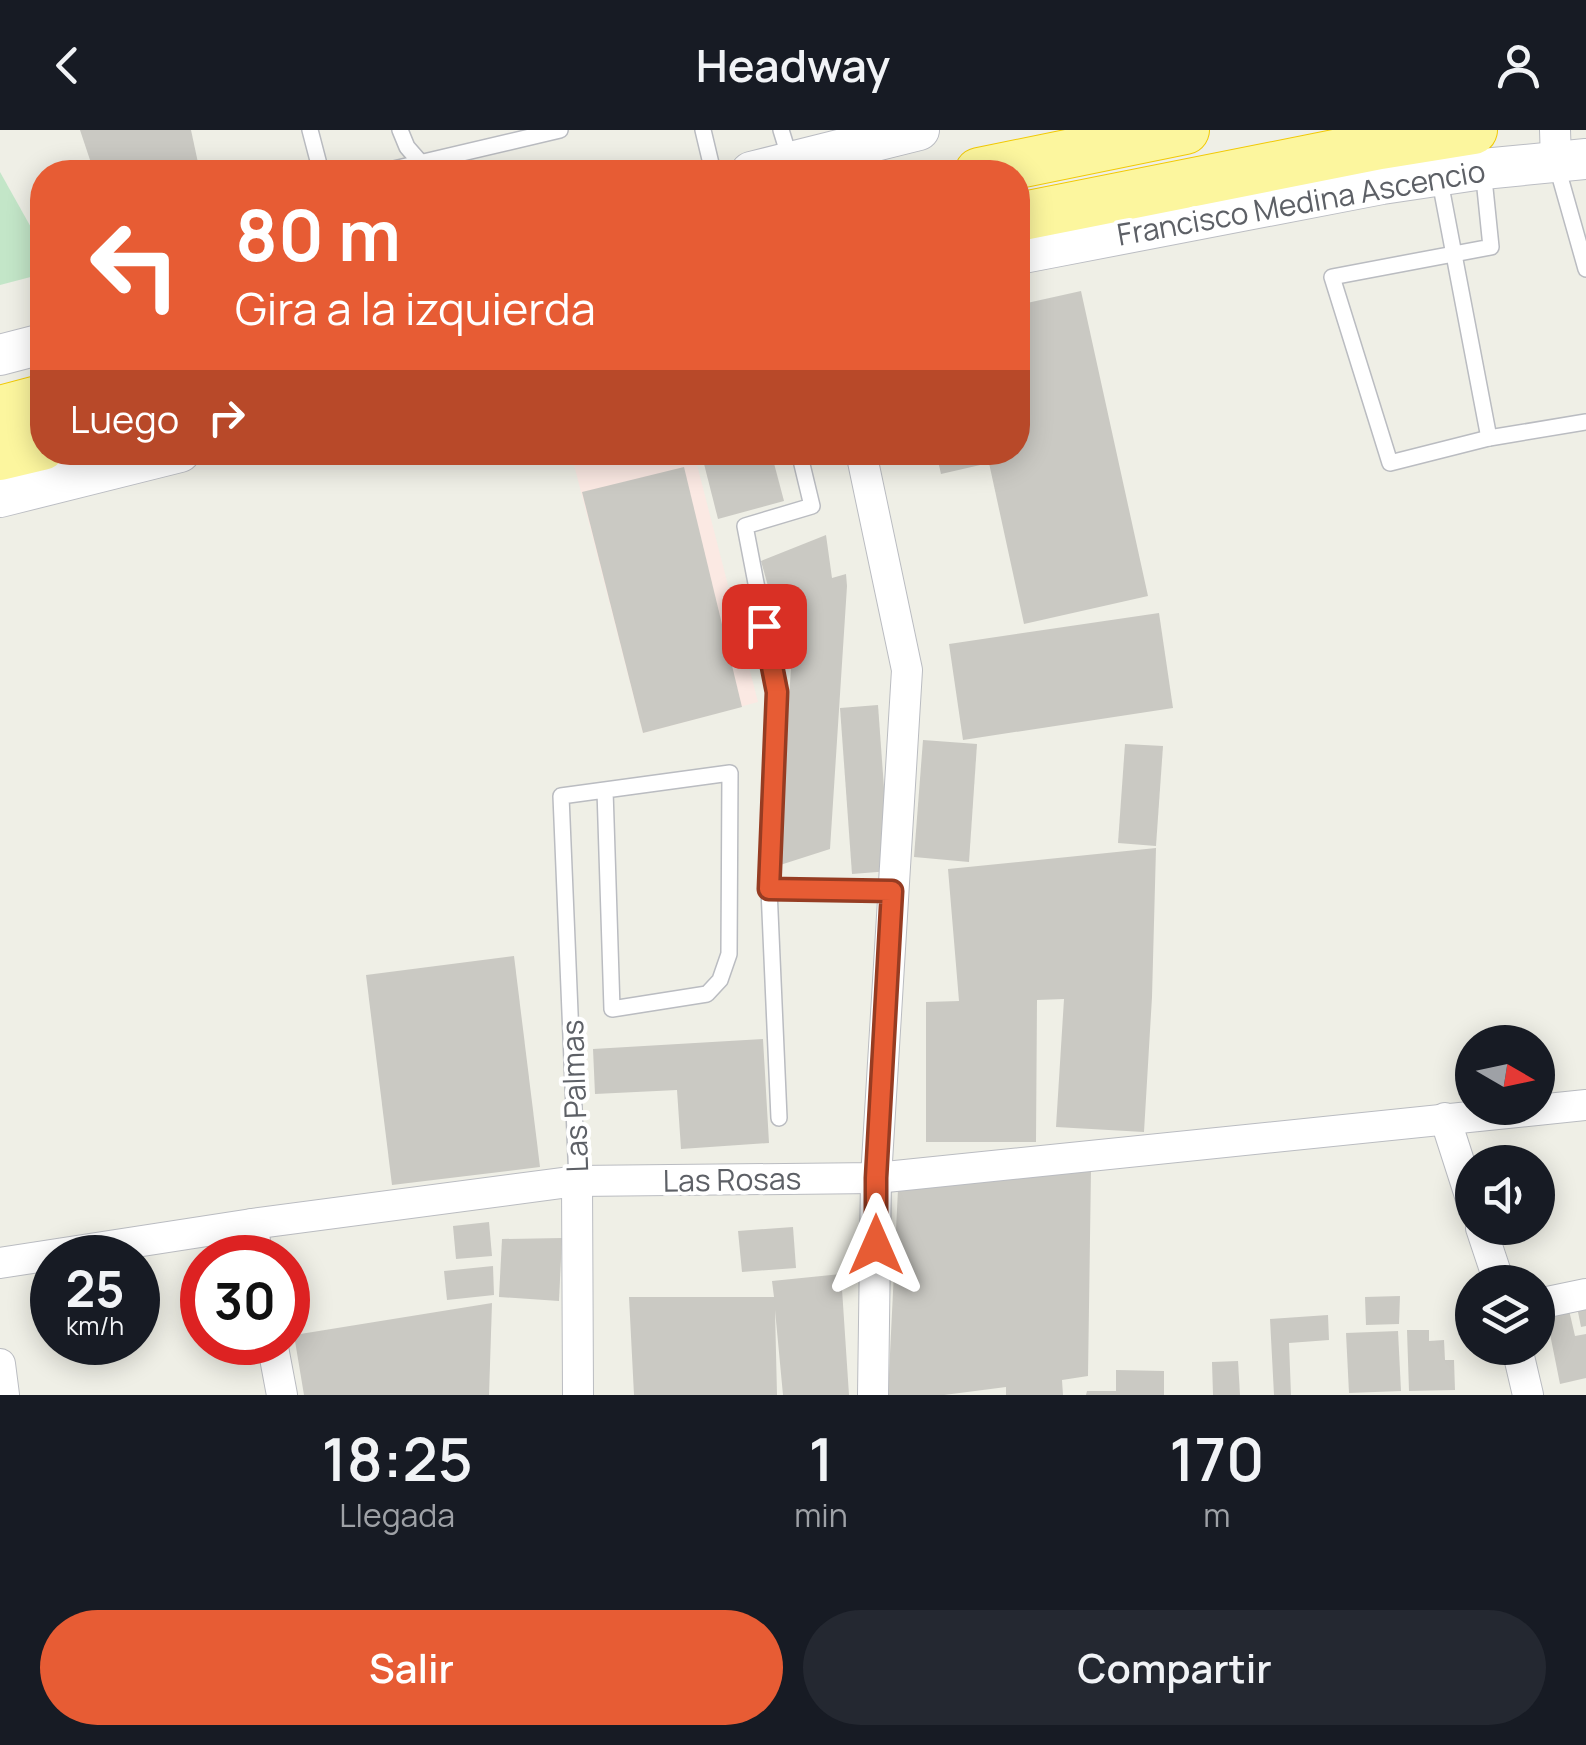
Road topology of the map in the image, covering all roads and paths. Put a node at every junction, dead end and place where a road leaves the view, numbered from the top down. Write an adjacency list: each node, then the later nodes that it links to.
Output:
1 (310, 130): 10 (lane)
2 (400, 130): 11 (lane)
3 (560, 130): 12 (lane)
4 (703, 130): 13 (lane)
5 (919, 130): 7 (main road)
6 (1185, 130): 14 (highway)
7 (786, 146)
8 (1449, 148): 9 (main road, Francisco Medina Ascencio); 15 (highway, Francisco Medina Ascencio); 16 (main road, Francisco Medina Ascencio); 17 (lane); 17 (lane)
9 (1565, 150): 18 (lane)
10 (318, 160)
11 (418, 160)
12 (434, 160)
13 (710, 160)
14 (1030, 161)
15 (1030, 215)
16 (1030, 252)
17 (1453, 255): 24 (lane); 24 (lane)
18 (1586, 270)
19 (30, 347): 20 (main road)
20 (0, 354)
21 (30, 402): 22 (highway)
22 (0, 410)
23 (1586, 422): 24 (lane)
24 (1489, 438)
25 (30, 449): 26 (highway)
26 (0, 456)
27 (128, 465): 30 (main road)
28 (802, 465): 32 (lane)
29 (864, 465): 33 (street)
30 (0, 497)
31 (605, 790): 31 (lane); 39 (lane, Las Palmas)
32 (769, 889): 33 (lane); 35 (lane)
33 (892, 891): 38 (street)
34 (1586, 1105): 36 (street, Las Rosas)
35 (779, 1118)
36 (1445, 1118): 37 (street); 38 (street, Las Rosas)
37 (1455, 1149)
38 (876, 1178): 39 (street, Las Rosas); 51 (street)
39 (577, 1182): 40 (street, Las Rosas); 50 (street, Las Palmas)
40 (252, 1224): 41 (street); 42 (street, Las Rosas)
41 (254, 1235)
42 (0, 1262)
43 (1586, 1294): 44 (street)
44 (1555, 1300)
45 (0, 1364): 48 (street)
46 (276, 1365): 49 (street)
47 (1521, 1365): 52 (street)
48 (4, 1395)
49 (282, 1395)
50 (578, 1395)
51 (873, 1395)
52 (1528, 1395)

